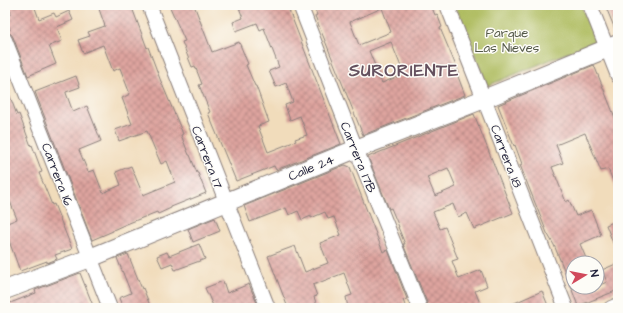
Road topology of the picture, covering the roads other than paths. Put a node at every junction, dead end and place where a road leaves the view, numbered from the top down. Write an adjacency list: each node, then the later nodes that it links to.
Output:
1 (149, 5): 10 (street, Carrera 17)
2 (300, 5): 9 (street, Carrera 17B)
3 (447, 5): 8 (street, Carrera 18)
4 (590, 5): 6 (street)
5 (5, 40): 11 (street, Carrera 16)
6 (612, 46): 7 (street); 8 (street, Calle 24)
7 (618, 76)
8 (484, 99): 9 (street, Calle 24); 17 (street, Carrera 18)
9 (356, 149): 10 (street, Calle 24); 16 (street, Carrera 17B)
10 (226, 202): 11 (street, Calle 24); 15 (street, Carrera 17)
11 (90, 258): 12 (street, Calle 24); 14 (street, Carrera 16)
12 (5, 290)
13 (618, 305): 18 (street)
14 (110, 308)
15 (268, 308)
16 (420, 308)
17 (566, 308)
18 (611, 308)

